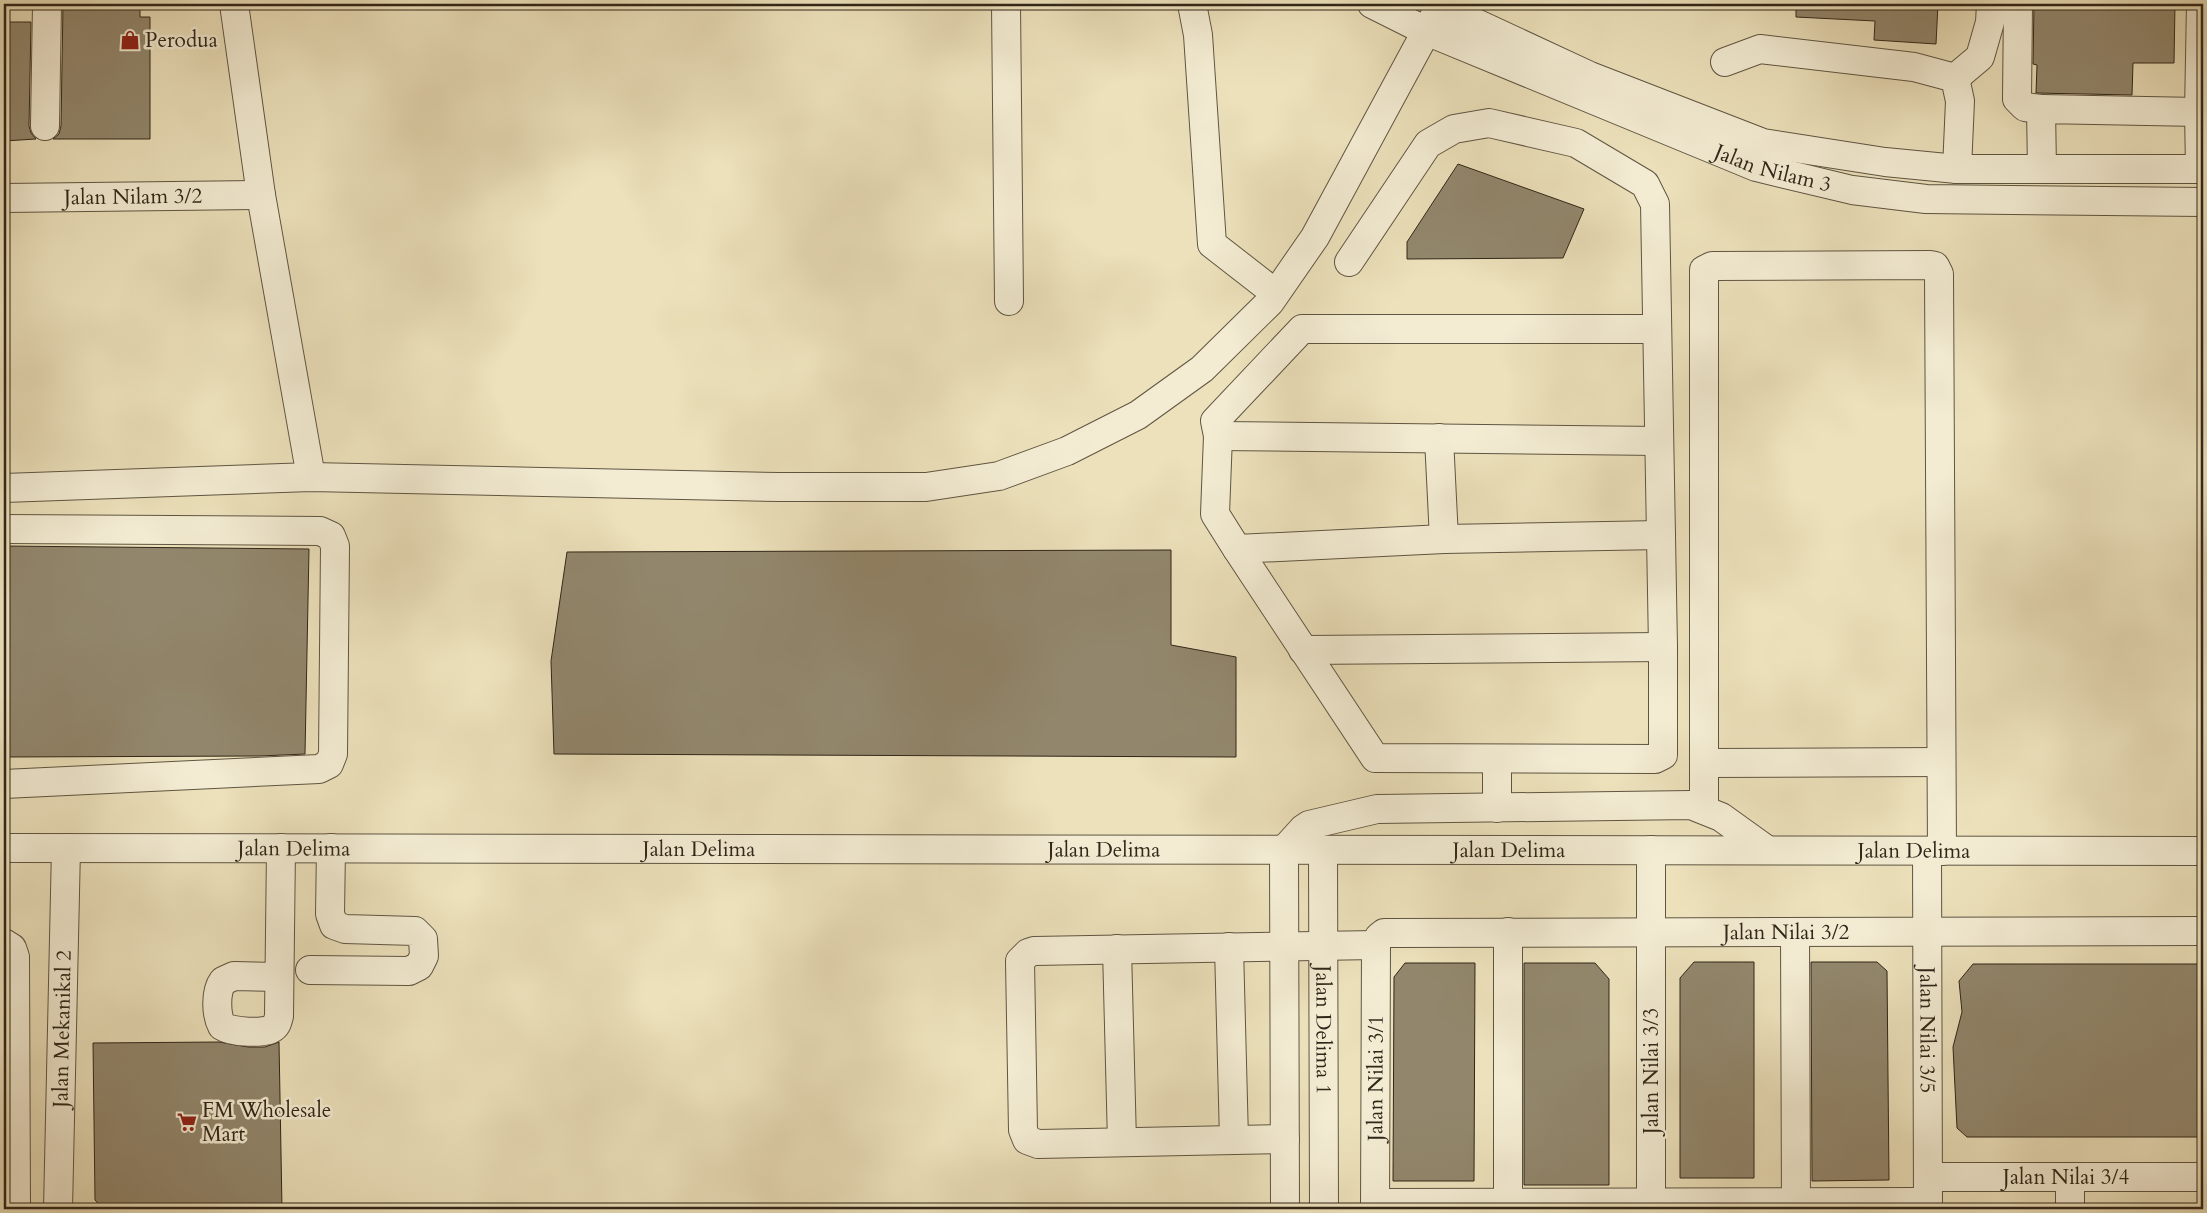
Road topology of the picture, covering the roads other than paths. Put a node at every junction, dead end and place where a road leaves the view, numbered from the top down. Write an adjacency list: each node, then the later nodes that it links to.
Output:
1 (47, 4): 15 (street)
2 (234, 4): 19 (street)
3 (1006, 4): 24 (street)
4 (1192, 4): 23 (street)
5 (1372, 4): 10 (street, Jalan Nilam 3)
6 (1439, 4): 10 (street); 16 (street, Jalan Nilam 3)
7 (1991, 4): 12 (street)
8 (2018, 4): 13 (street)
9 (2201, 4): 14 (street)
10 (1426, 31): 21 (street, Jalan Nilam 3); 23 (street)
11 (1725, 62): 12 (street)
12 (1955, 78): 16 (street)
13 (2041, 109): 14 (street); 17 (street)
14 (2199, 112): 18 (street)
15 (45, 126)
16 (1957, 169): 17 (street, Jalan Nilam 3)
17 (2042, 169): 18 (street, Jalan Nilam 3)
18 (2202, 169)
19 (261, 195): 20 (street, Jalan Nilam 3/2); 29 (street)
20 (4, 198)
21 (2203, 202)
22 (1349, 262): 25 (street)
23 (1275, 293): 29 (street)
24 (1009, 301)
25 (1656, 329): 26 (street); 28 (street)
26 (1218, 436): 27 (street); 34 (street)
27 (1439, 438): 28 (street); 33 (street)
28 (1659, 441): 32 (street)
29 (311, 477): 30 (street)
30 (4, 488)
31 (4, 529): 40 (street)
32 (1661, 535): 33 (street); 35 (street)
33 (1444, 539): 34 (street)
34 (1237, 549): 36 (street)
35 (1663, 647): 36 (street); 37 (street)
36 (1303, 650): 37 (street)
37 (1497, 760): 41 (street)
38 (1941, 762): 39 (street); 39 (street, Jalan Nilai 3/5); 51 (street, Jalan Nilai 3/5)
39 (1704, 763): 42 (street)
40 (4, 784)
41 (1497, 808): 42 (street); 47 (street)
42 (1704, 810): 50 (street)
43 (4, 848): 44 (street, Jalan Delima)
44 (66, 848): 45 (street, Jalan Delima); 77 (street, Jalan Mekanikal 2)
45 (282, 848): 46 (street, Jalan Delima); 65 (street)
46 (331, 848): 47 (street, Jalan Delima); 64 (street)
47 (1284, 850): 48 (street, Jalan Delima); 60 (street, Jalan Delima 1)
48 (1323, 850): 49 (street, Jalan Delima); 59 (street, Jalan Delima 1)
49 (1651, 850): 50 (street, Jalan Delima); 55 (street, Jalan Nilai 3/3)
50 (1766, 850): 51 (street, Jalan Delima)
51 (1934, 851): 52 (street, Jalan Delima); 57 (street, Jalan Nilai 3/5)
52 (2203, 851)
53 (2203, 931): 57 (street, Jalan Nilai 3/2)
54 (1508, 932): 55 (street, Jalan Nilai 3/2); 61 (street, Jalan Nilai 3/2); 73 (street)
55 (1651, 932): 56 (street, Jalan Nilai 3/2); 74 (street, Jalan Nilai 3/3)
56 (1795, 932): 57 (street, Jalan Nilai 3/2); 75 (street)
57 (1928, 932): 71 (street, Jalan Nilai 3/5)
58 (4, 943): 76 (street)
59 (1323, 945): 60 (street); 61 (street); 79 (street, Jalan Delima 1)
60 (1284, 946): 62 (street); 66 (street, Jalan Delima 1)
61 (1376, 946): 72 (street, Jalan Nilai 3/1)
62 (1229, 947): 63 (street); 67 (street)
63 (1117, 950): 68 (street); 68 (street)
64 (310, 970)
65 (280, 977)
66 (1285, 1138): 67 (street); 78 (street, Jalan Delima 1)
67 (1234, 1140): 68 (street)
68 (1122, 1142)
69 (2070, 1177): 70 (street, Jalan Nilai 3/4); 71 (street, Jalan Nilai 3/4); 80 (street)
70 (2203, 1177)
71 (1928, 1196): 75 (street, Jalan Nilai 3/4)
72 (1375, 1206): 73 (street, Jalan Nilai 3/4)
73 (1508, 1206): 74 (street, Jalan Nilai 3/4)
74 (1651, 1206): 75 (street, Jalan Nilai 3/4)
75 (1796, 1206)
76 (16, 1209)
77 (58, 1209)
78 (1285, 1209)
79 (1324, 1209)
80 (2070, 1209)

